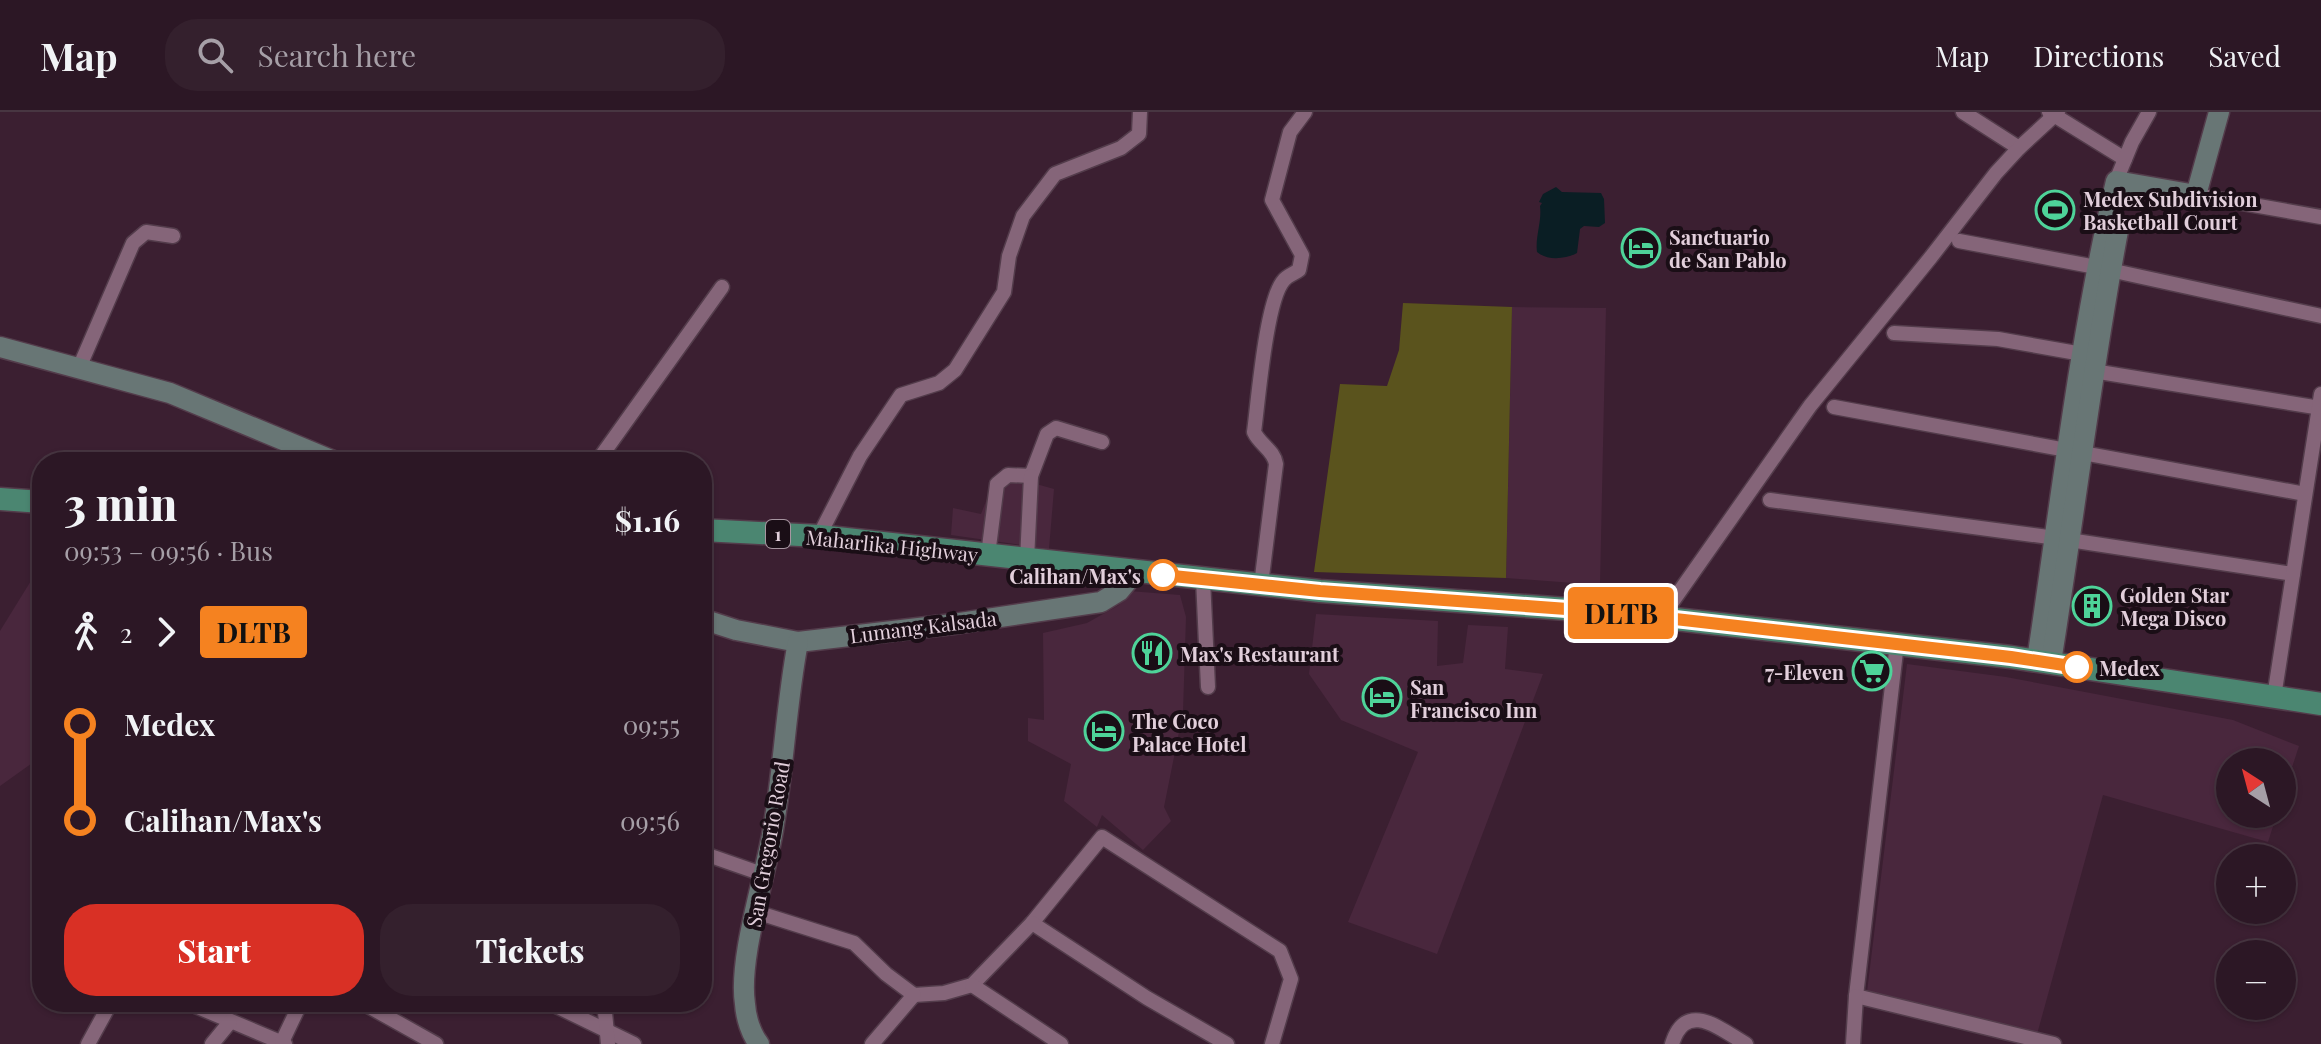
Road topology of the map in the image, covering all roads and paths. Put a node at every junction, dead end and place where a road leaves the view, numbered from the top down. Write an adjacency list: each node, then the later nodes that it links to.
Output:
1 (1140, 112): 32 (street)
2 (1305, 112): 39 (street)
3 (1963, 112): 7 (street)
4 (2149, 112): 8 (street)
5 (2219, 112): 9 (street)
6 (2054, 113): 7 (street); 8 (street)
7 (2019, 148): 40 (street)
8 (2123, 172): 9 (street); 13 (street)
9 (2196, 195): 10 (street)
10 (2321, 217)
11 (173, 236): 19 (street)
12 (1959, 241): 13 (street)
13 (2103, 268): 15 (street); 18 (street)
14 (722, 287): 24 (street)
15 (2321, 316)
16 (1894, 333): 18 (street)
17 (0, 347): 19 (street)
18 (2087, 363): 20 (street); 25 (street)
19 (79, 368): 23 (street)
20 (2320, 404): 27 (street)
21 (1834, 407): 25 (street)
22 (1102, 442): 26 (street)
23 (312, 452)
24 (604, 452)
25 (2075, 453): 27 (street); 33 (street)
26 (1031, 476): 34 (street); 35 (street)
27 (2305, 494): 37 (street)
28 (0, 499): 30 (main road)
29 (1770, 500): 33 (street)
30 (32, 501)
31 (712, 531): 32 (main road, Maharlika Highway / 1)
32 (819, 536): 34 (main road, Maharlika Highway / 1)
33 (2063, 539): 37 (street); 44 (street)
34 (988, 555): 35 (main road, Maharlika Highway / 1)
35 (1027, 560): 36 (main road, Maharlika Highway / 1)
36 (1135, 572): 38 (main road, Maharlika Highway / 1); 42 (street, Lumang Kalsada)
37 (2293, 574): 46 (street)
38 (1203, 579): 39 (main road, Maharlika Highway / 1); 45 (street)
39 (1261, 585): 40 (main road, Maharlika Highway / 1)
40 (1661, 618): 43 (main road, Maharlika Highway / 1)
41 (712, 622): 42 (street, Lumang Kalsada)
42 (798, 642): 49 (street, San Gregorio Road)
43 (1897, 643): 44 (main road, Maharlika Highway / 1); 54 (street)
44 (2044, 661): 46 (main road, Maharlika Highway / 1)
45 (1208, 687)
46 (2274, 697): 47 (main road, Maharlika Highway / 1)
47 (2321, 704)
48 (712, 856): 49 (street)
49 (765, 875): 50 (street, San Gregorio Road)
50 (756, 912): 53 (street); 68 (street, San Gregorio Road)
51 (1032, 923): 52 (street); 71 (street); 72 (street)
52 (972, 985): 53 (street); 70 (street)
53 (914, 995): 69 (street)
54 (1856, 996): 75 (street); 76 (street)
55 (106, 1012): 64 (street)
56 (208, 1012): 61 (street)
57 (297, 1012): 63 (street)
58 (379, 1012): 66 (street)
59 (565, 1012): 62 (street)
60 (605, 1012): 62 (street)
61 (230, 1022): 63 (street); 65 (street)
62 (608, 1038): 67 (street)
63 (284, 1043)
64 (88, 1044)
65 (212, 1044)
66 (436, 1044)
67 (634, 1044)
68 (759, 1044)
69 (872, 1044)
70 (1061, 1044)
71 (1227, 1044)
72 (1272, 1044)
73 (1672, 1044): 74 (street)
74 (1746, 1044)
75 (1853, 1044)
76 (2054, 1044)

